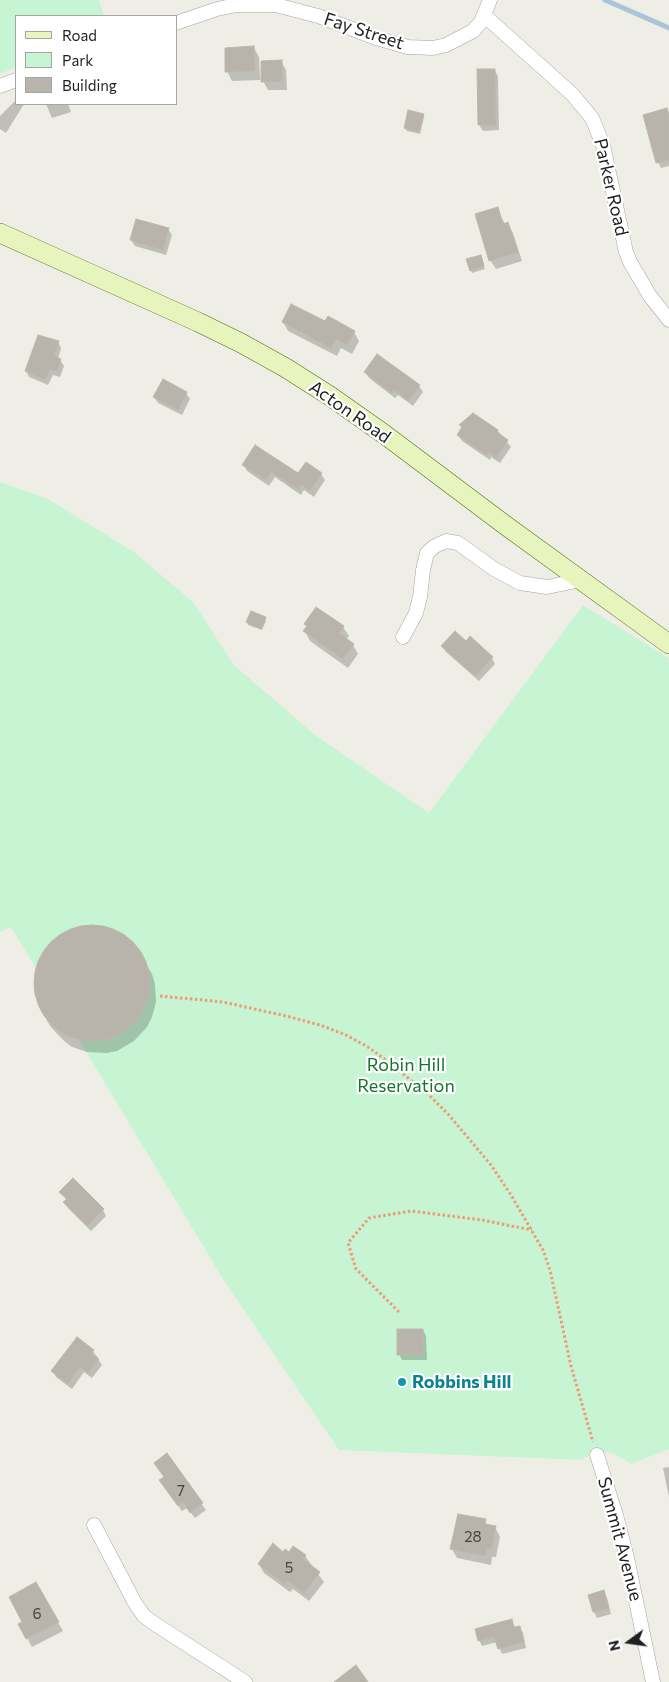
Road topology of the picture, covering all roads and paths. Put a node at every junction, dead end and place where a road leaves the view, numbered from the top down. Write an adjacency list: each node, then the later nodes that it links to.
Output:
1 (490, 0): 2 (street)
2 (485, 16): 3 (street, Fay Street); 7 (street, Parker Road)
3 (178, 22)
4 (15, 80): 5 (street)
5 (0, 86)
6 (0, 234): 8 (main road, Acton Road)
7 (669, 320)
8 (581, 580): 9 (street); 10 (main road, Acton Road)
9 (403, 637)
10 (669, 644)
11 (160, 996): 12 (path)
12 (533, 1230): 13 (path); 14 (path)
13 (399, 1312)
14 (597, 1455): 17 (street, Summit Avenue)
15 (94, 1525): 16 (street)
16 (245, 1682)
17 (654, 1682)

